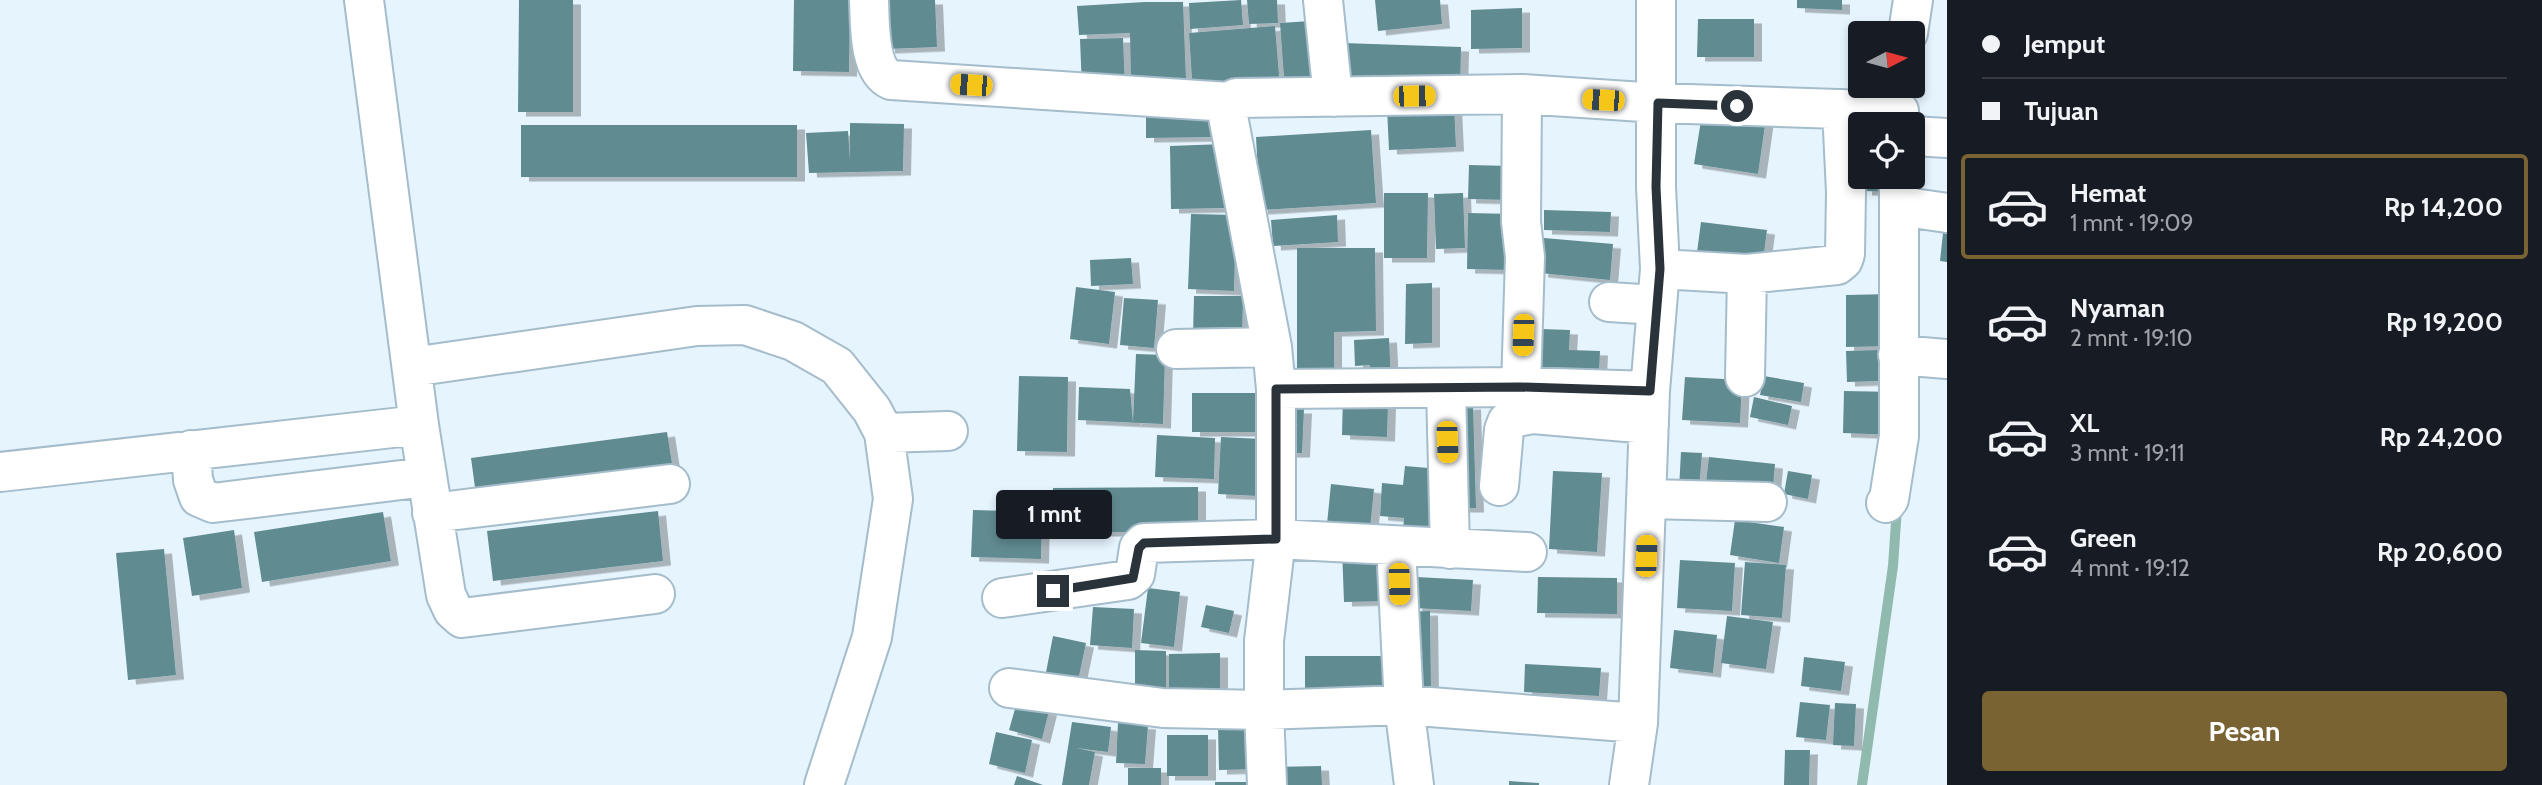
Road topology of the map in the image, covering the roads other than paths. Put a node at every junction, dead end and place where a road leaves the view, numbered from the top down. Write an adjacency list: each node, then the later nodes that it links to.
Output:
1 (364, 0): 24 (street)
2 (869, 0): 9 (street)
3 (1323, 0): 8 (street)
4 (1656, 0): 10 (street)
5 (1913, 0): 6 (street)
6 (1910, 21)
7 (1522, 94): 8 (street); 10 (street); 26 (street)
8 (1333, 97): 9 (street)
9 (1229, 102): 20 (street)
10 (1658, 103): 11 (street); 18 (street)
11 (1842, 109): 12 (street); 17 (street)
12 (1879, 112)
13 (1925, 126): 14 (street)
14 (1947, 138)
15 (1899, 191): 16 (street); 22 (street)
16 (1947, 213)
17 (1747, 274): 18 (street); 25 (street)
18 (1658, 287): 19 (street); 29 (street)
19 (1609, 302)
20 (1272, 347): 21 (street); 28 (street)
21 (1176, 349)
22 (1898, 355): 23 (street); 40 (street)
23 (1947, 359)
24 (412, 367): 30 (street); 32 (street)
25 (1745, 377)
26 (1521, 387): 27 (street); 29 (street)
27 (1446, 388): 28 (street); 43 (street)
28 (1276, 389): 41 (street)
29 (1649, 407): 36 (street); 38 (street)
30 (418, 425): 33 (street); 37 (street)
31 (948, 431): 32 (street)
32 (884, 433): 51 (street)
33 (191, 450): 34 (street); 37 (street)
34 (0, 472)
35 (670, 484): 37 (street)
36 (1499, 486)
37 (429, 495): 45 (street)
38 (1648, 499): 39 (street); 50 (street)
39 (1768, 502)
40 (1885, 503)
41 (1276, 539): 42 (street); 46 (street); 49 (street)
42 (1396, 546): 43 (street); 48 (street)
43 (1450, 548): 44 (street)
44 (1527, 552)
45 (655, 594)
46 (1003, 598)
47 (1009, 688): 49 (street)
48 (1404, 705): 49 (street); 50 (street); 53 (street)
49 (1264, 710): 52 (street)
50 (1638, 723): 54 (street)
51 (824, 785)
52 (1267, 785)
53 (1414, 785)
54 (1629, 785)

